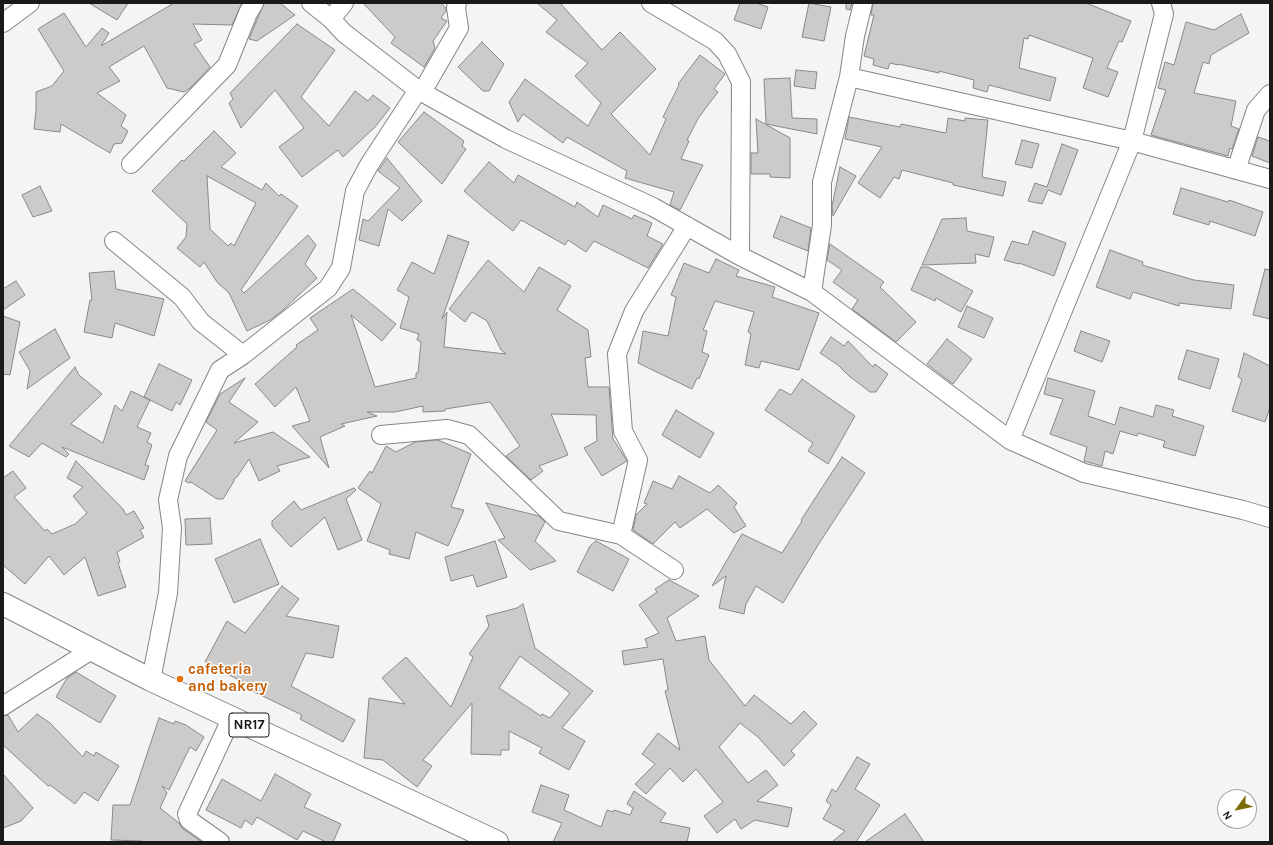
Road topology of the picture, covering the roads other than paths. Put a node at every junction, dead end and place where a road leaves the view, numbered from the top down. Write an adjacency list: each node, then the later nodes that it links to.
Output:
1 (30, 3): 10 (street)
2 (254, 3): 15 (street)
3 (311, 3): 9 (street)
4 (344, 3): 9 (street)
5 (457, 3): 12 (street)
6 (651, 3): 20 (street)
7 (863, 3): 11 (street)
8 (1161, 3): 14 (street)
9 (331, 19): 12 (street)
10 (3, 23)
11 (849, 76): 14 (street); 21 (street)
12 (420, 91): 18 (street); 22 (street)
13 (1270, 94): 16 (street)
14 (1132, 141): 16 (street); 24 (street)
15 (131, 164)
16 (1236, 170): 17 (street)
17 (1270, 178)
18 (687, 226): 20 (street); 26 (street)
19 (114, 241): 22 (street)
20 (740, 256): 21 (street)
21 (812, 292): 24 (street)
22 (243, 355): 30 (street)
23 (381, 436): 26 (street)
24 (1010, 440): 25 (street)
25 (1270, 518)
26 (621, 535): 27 (street)
27 (674, 570)
28 (3, 604): 29 (main road, NR17)
29 (93, 649): 30 (main road, NR17); 31 (street)
30 (151, 680): 32 (main road, NR17)
31 (3, 706)
32 (232, 717): 33 (street); 34 (main road, NR17)
33 (220, 842)
34 (498, 842)

